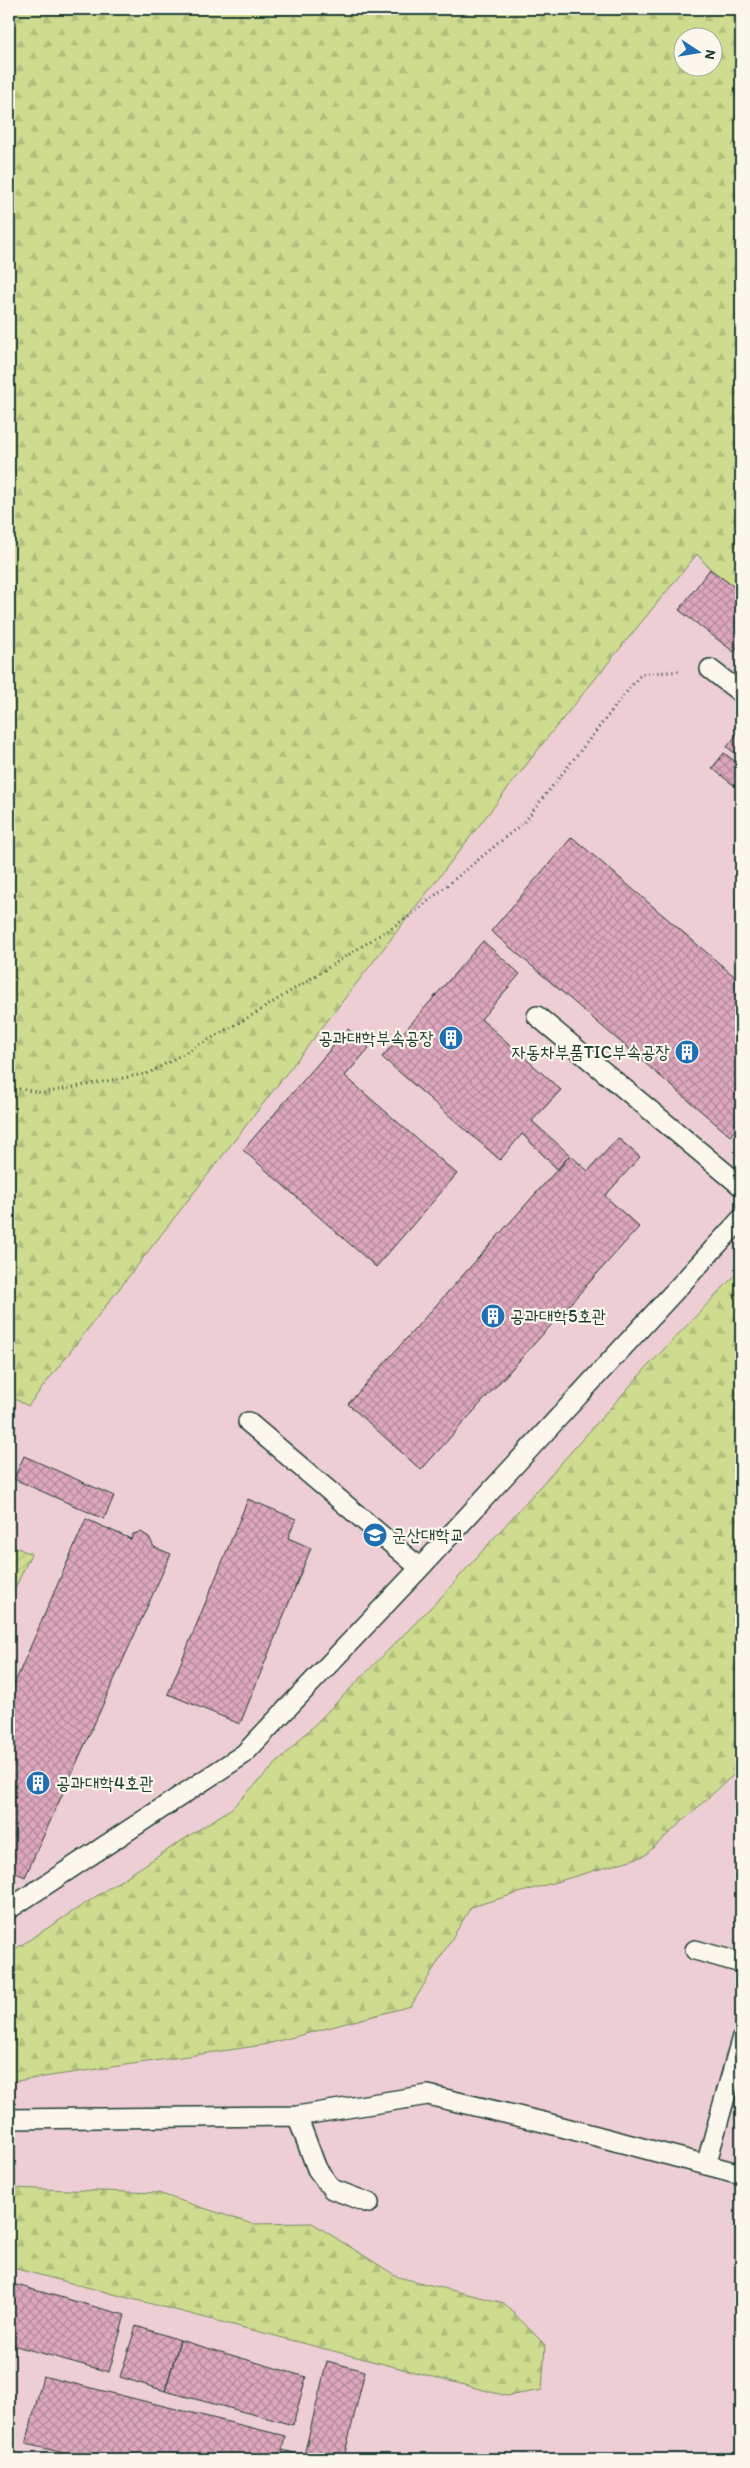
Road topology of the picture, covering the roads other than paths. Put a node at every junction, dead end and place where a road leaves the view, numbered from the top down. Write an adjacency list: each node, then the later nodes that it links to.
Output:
1 (710, 669): 2 (lane)
2 (741, 693)
3 (537, 1016): 4 (lane)
4 (741, 1186)
5 (741, 1220): 7 (lane)
6 (248, 1422): 7 (lane)
7 (420, 1568): 8 (lane)
8 (9, 1909)
9 (695, 1950): 10 (lane)
10 (741, 1964)
11 (741, 2040): 14 (lane)
12 (297, 2116): 13 (lane); 14 (lane); 16 (lane)
13 (9, 2119)
14 (706, 2165): 15 (lane)
15 (741, 2174)
16 (369, 2202)

